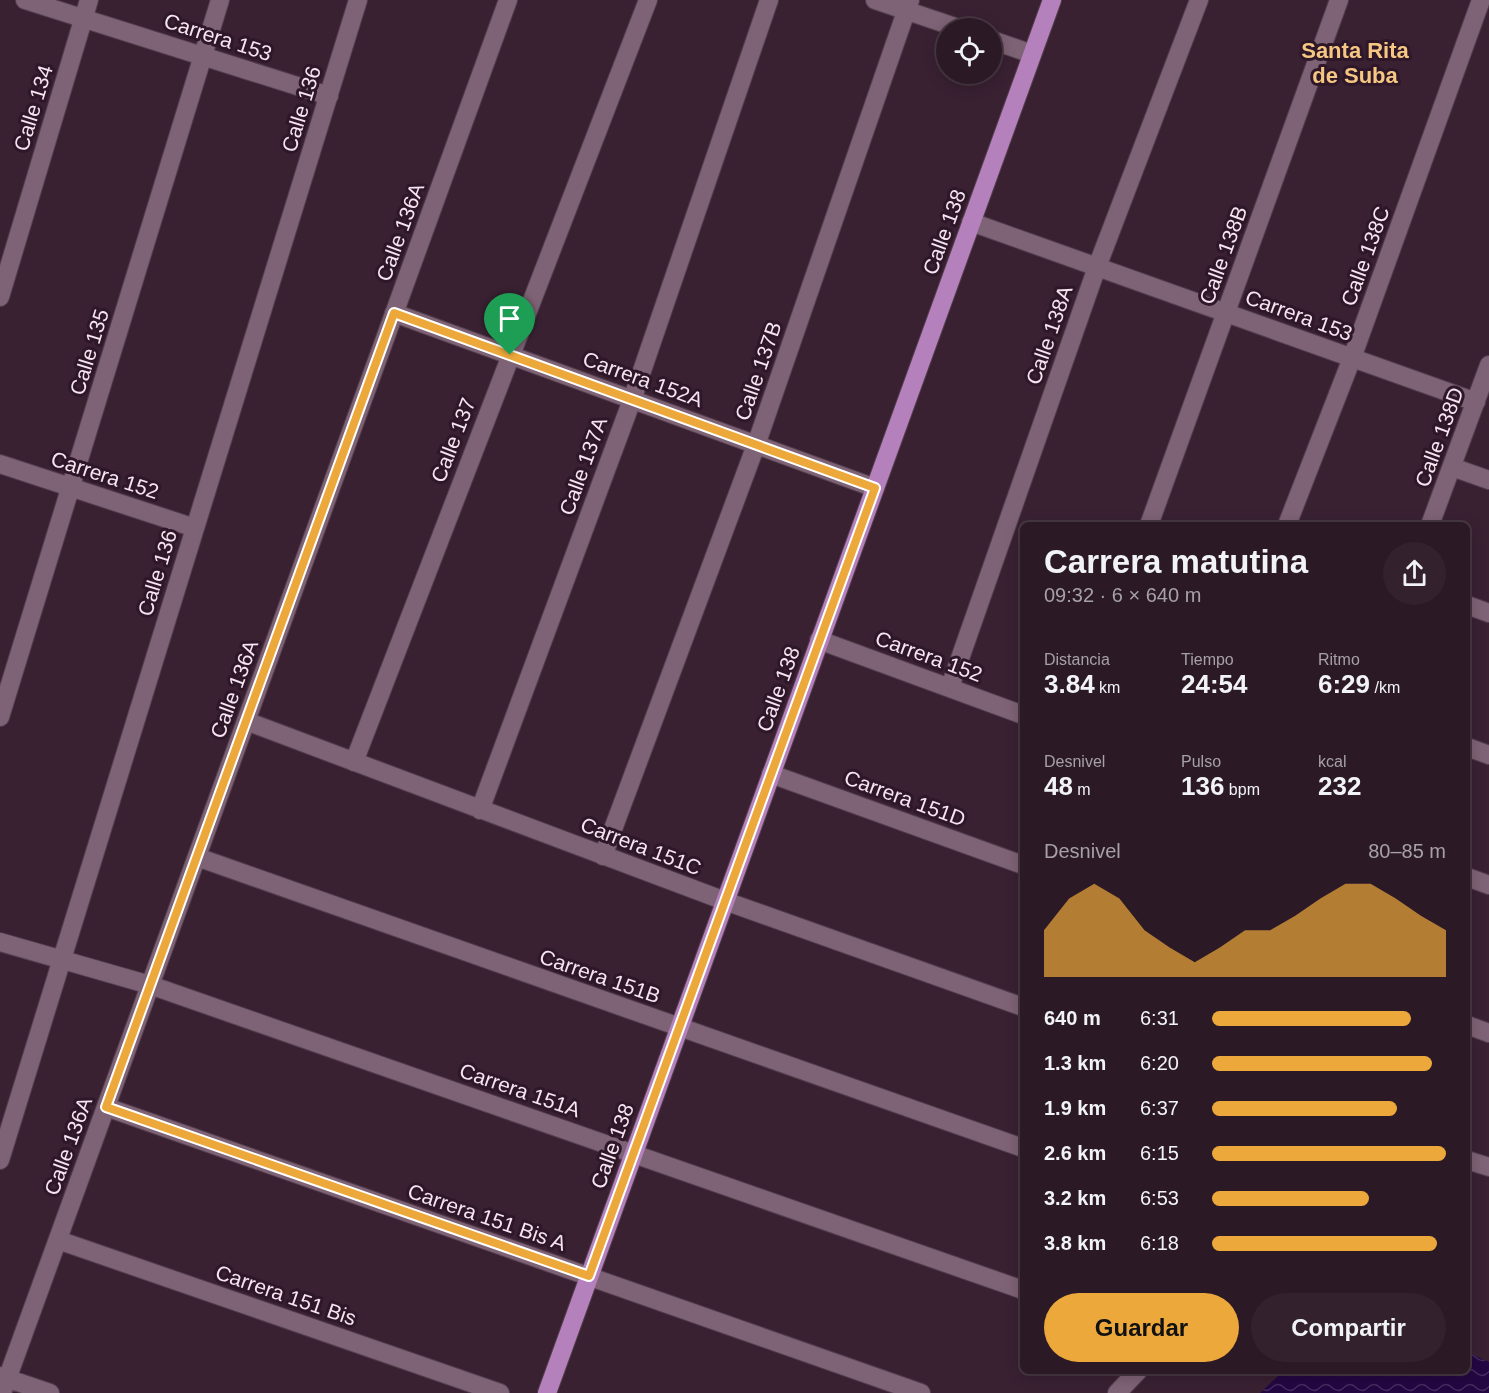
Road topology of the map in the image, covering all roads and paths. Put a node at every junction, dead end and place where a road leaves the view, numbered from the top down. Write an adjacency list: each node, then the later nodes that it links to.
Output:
1 (25, 0): 15 (street, Carrera 153)
2 (89, 0): 15 (street, Calle 134)
3 (220, 0): 18 (street, Calle 135)
4 (358, 0): 19 (street, Calle 136)
5 (508, 0): 24 (street, Calle 136A)
6 (648, 0): 25 (street, Calle 137)
7 (769, 0): 28 (street, Calle 137A)
8 (875, 0): 13 (street)
9 (1052, 0): 17 (main road, Calle 138)
10 (1199, 0): 21 (street, Calle 138A)
11 (1339, 0): 23 (street, Calle 138B)
12 (1481, 0): 26 (street, Calle 138C)
13 (908, 5): 14 (street); 30 (street, Calle 137B)
14 (936, 18)
15 (84, 19): 18 (street, Carrera 153); 22 (street, Calle 134)
16 (1002, 44): 17 (street)
17 (1032, 54): 20 (main road, Calle 138)
18 (203, 56): 19 (street, Carrera 153); 34 (street, Calle 135)
19 (329, 96): 39 (street, Calle 136)
20 (971, 222): 21 (street, Carrera 153); 35 (main road, Calle 138)
21 (1097, 267): 23 (street, Carrera 153); 43 (street, Calle 138A)
22 (0, 297)
23 (1226, 312): 26 (street, Carrera 153); 36 (street, Calle 138B)
24 (394, 313): 25 (street, Carrera 152A); 46 (street, Calle 136A)
25 (510, 355): 28 (street, Carrera 152A); 49 (street, Calle 137)
26 (1352, 358): 29 (street, Carrera 153); 37 (street, Calle 138C)
27 (1489, 364): 29 (street, Calle 138D)
28 (632, 400): 30 (street, Carrera 152A); 51 (street, Calle 137A)
29 (1476, 402): 32 (street, Calle 138D)
30 (756, 445): 35 (street, Carrera 152A); 52 (street, Calle 137B)
31 (0, 464): 34 (street, Carrera 152)
32 (1452, 467): 33 (street); 38 (street, Calle 138D)
33 (1489, 480)
34 (71, 487): 39 (street, Carrera 152); 45 (street, Calle 135)
35 (875, 488): 42 (main road, Calle 138)
36 (1150, 522)
37 (1288, 522)
38 (1432, 522)
39 (195, 528): 59 (street, Calle 136)
40 (1470, 606): 41 (street)
41 (1489, 613)
42 (819, 640): 43 (street, Carrera 152); 50 (main road, Calle 138)
43 (950, 687): 44 (street, Carrera 152)
44 (1020, 714)
45 (0, 717)
46 (246, 722): 49 (street, Carrera 151C); 53 (street, Calle 136A)
47 (1470, 748): 48 (street)
48 (1489, 755)
49 (354, 762): 51 (street, Carrera 151C)
50 (771, 774): 54 (street, Carrera 151D); 57 (main road, Calle 138)
51 (480, 810): 52 (street, Carrera 151C)
52 (603, 856): 57 (street, Carrera 151C)
53 (197, 857): 60 (street, Calle 136A); 63 (street, Carrera 151B)
54 (1020, 864)
55 (1470, 878): 56 (street)
56 (1489, 885)
57 (725, 902): 61 (street, Carrera 151C); 63 (main road, Calle 138)
58 (0, 942): 59 (street, Carrera 151A)
59 (62, 959): 60 (street, Carrera 151A); 68 (street, Calle 136)
60 (150, 985): 65 (street, Calle 136A); 67 (street, Carrera 151A)
61 (1020, 1006)
62 (1470, 1026): 64 (street)
63 (679, 1027): 66 (street, Carrera 151B); 67 (main road, Calle 138)
64 (1489, 1033)
65 (106, 1107): 71 (street, Calle 136A); 72 (street, Carrera 151 Bis A)
66 (1020, 1147)
67 (633, 1154): 72 (main road, Calle 138); 73 (street, Carrera 151A)
68 (0, 1160)
69 (1470, 1161): 70 (street)
70 (1489, 1167)
71 (58, 1240): 75 (street, Calle 136A); 77 (street, Carrera 151 Bis)
72 (589, 1276): 78 (main road, Calle 138); 79 (street, Carrera 151 Bis A)
73 (1020, 1289)
74 (1135, 1374): 80 (street)
75 (3, 1383): 76 (street)
76 (50, 1393)
77 (500, 1393)
78 (547, 1393)
79 (921, 1393)
80 (1118, 1393)

